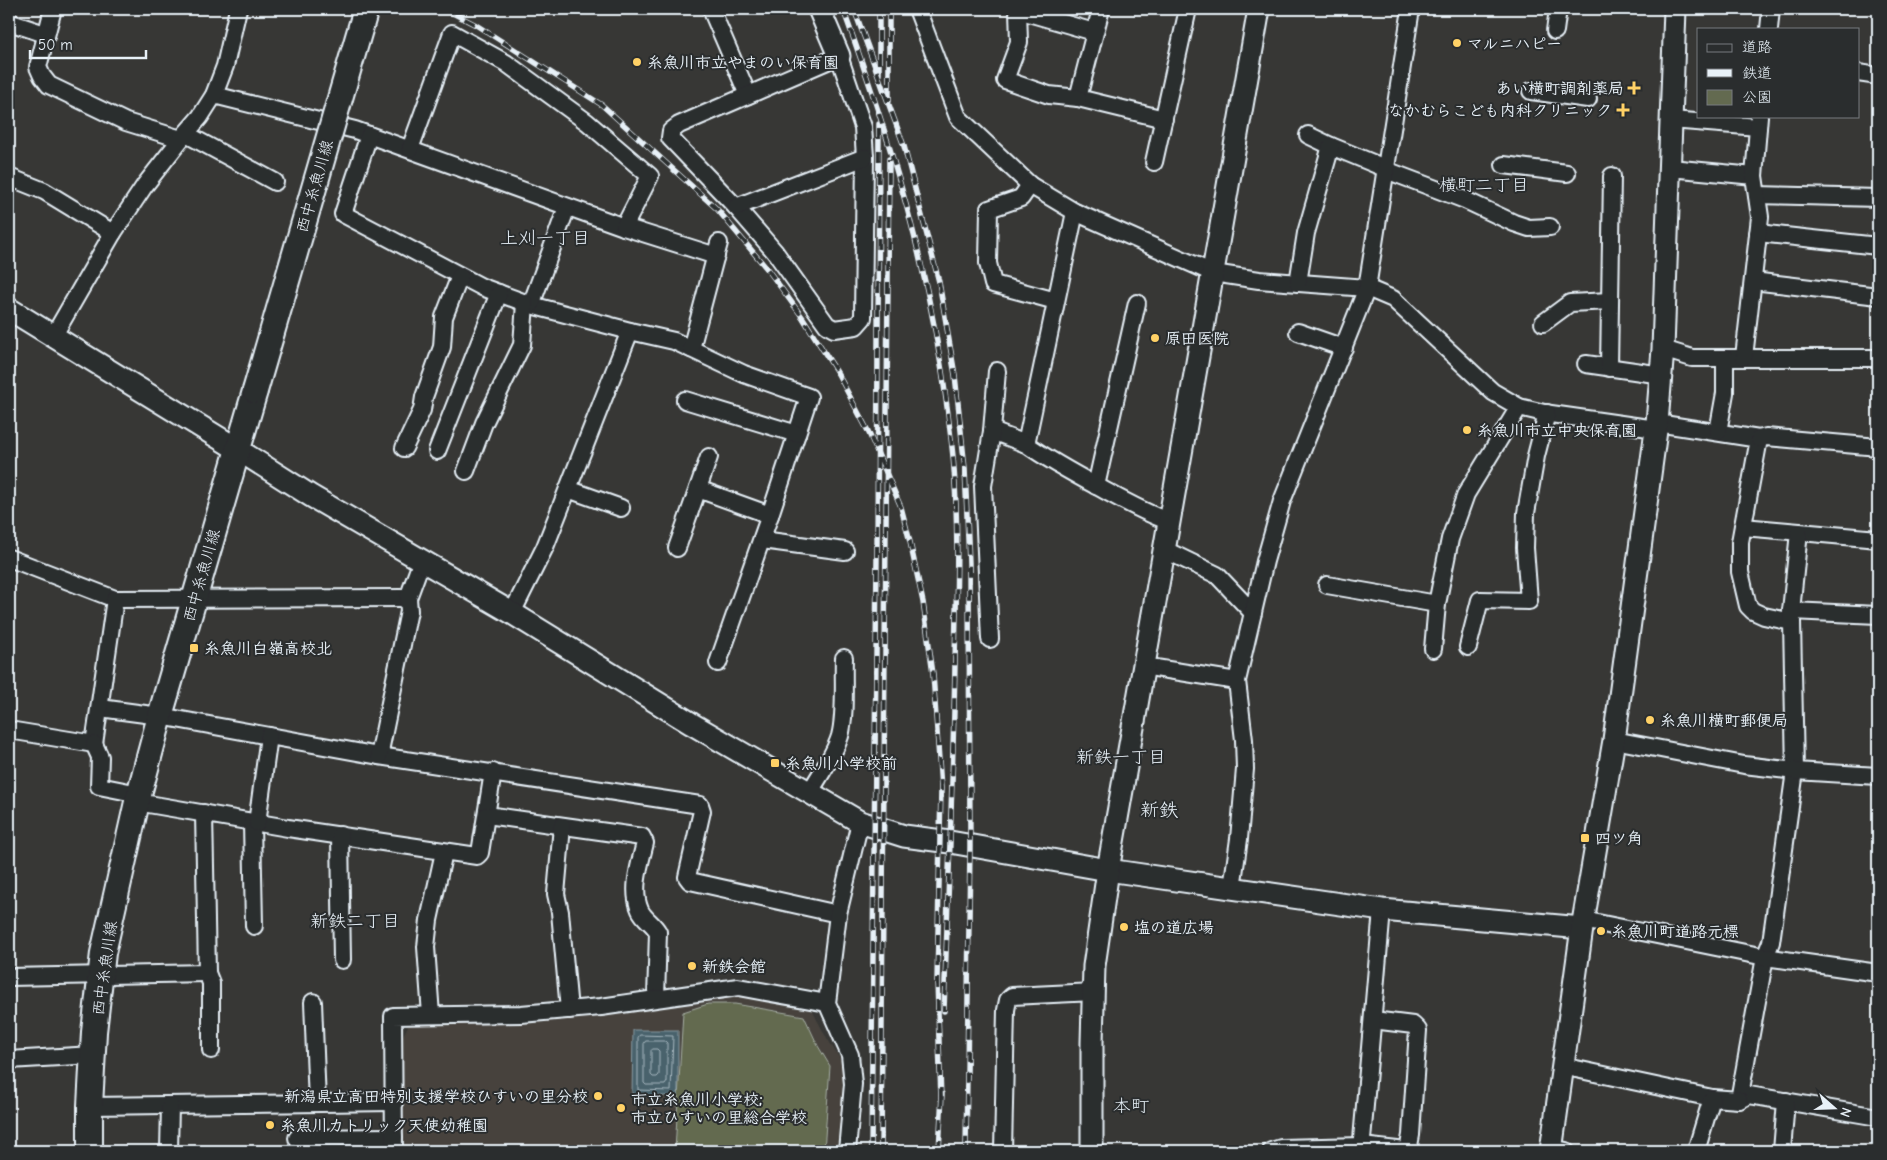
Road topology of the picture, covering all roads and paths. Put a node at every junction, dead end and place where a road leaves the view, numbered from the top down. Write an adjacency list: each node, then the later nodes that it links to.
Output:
1 (53, 9): 19 (street)
2 (238, 9): 24 (street)
3 (366, 9): 93 (main road, 西中糸魚川線, bridge)
4 (710, 9): 25 (street)
5 (819, 9): 20 (street)
6 (917, 9): 46 (street)
7 (1101, 9): 18 (street)
8 (1188, 9): 28 (street)
9 (1259, 9): 57 (street)
10 (1411, 9): 40 (street)
11 (1558, 9): 17 (street)
12 (1675, 9): 29 (street)
13 (1771, 9): 16 (street)
14 (1018, 10): 18 (street); 26 (street)
15 (9, 22): 19 (street)
16 (1769, 28)
17 (1555, 31)
18 (1094, 32): 26 (street)
19 (45, 34): 33 (street)
20 (839, 56): 25 (street); 36 (street)
21 (1860, 73): 22 (street)
22 (1878, 76)
23 (1531, 91): 27 (street)
24 (214, 95): 31 (street); 33 (street)
25 (748, 96): 50 (street)
26 (1078, 98): 28 (street)
27 (1588, 99)
28 (1164, 119): 37 (street)
29 (1672, 120): 30 (street); 39 (street)
30 (1758, 122): 43 (street)
31 (369, 135): 35 (street); 58 (street)
32 (1308, 135): 34 (street)
33 (183, 136): 45 (street); 54 (street)
34 (1331, 146): 40 (street); 60 (street)
35 (410, 149): 49 (street); 52 (street)
36 (865, 157): 50 (street); 50 (street)
37 (1154, 162)
38 (1504, 165): 41 (street)
39 (1670, 168): 43 (street); 75 (street)
40 (1386, 169): 53 (street); 61 (street)
41 (1567, 172)
42 (1612, 176): 65 (street)
43 (1754, 176): 47 (street)
44 (9, 177): 54 (street)
45 (275, 182)
46 (1030, 186): 51 (street); 64 (street)
47 (1757, 195): 48 (street); 55 (street)
48 (1878, 198)
49 (567, 206): 52 (street); 67 (street)
50 (736, 207)
51 (1075, 212): 57 (street); 64 (street)
52 (624, 227): 74 (street)
53 (1550, 227)
54 (113, 233): 72 (street)
55 (1758, 233): 56 (street); 59 (street)
56 (1878, 246)
57 (1213, 273): 60 (street); 103 (street)
58 (460, 276): 62 (street); 94 (street)
59 (1753, 281): 63 (street); 76 (street)
60 (1298, 283): 61 (street)
61 (1367, 288): 73 (street); 84 (street)
62 (499, 293): 67 (street); 95 (street)
63 (1878, 296)
64 (1056, 301): 91 (street)
65 (1610, 301): 69 (street); 80 (street)
66 (1137, 303): 98 (street)
67 (528, 304): 70 (street); 97 (street)
68 (9, 309): 72 (street)
69 (1543, 323)
70 (630, 331): 74 (street); 99 (street)
71 (1298, 332): 73 (street)
72 (54, 335): 93 (street)
73 (1344, 348): 119 (street)
74 (691, 349): 89 (street)
75 (1663, 349): 77 (street); 82 (street)
76 (1744, 357): 77 (street); 78 (street)
77 (1725, 358): 88 (street)
78 (1878, 358)
79 (1586, 364): 80 (street)
80 (1608, 368): 82 (street)
81 (997, 371): 87 (street)
82 (1662, 375): 86 (street)
83 (685, 400): 89 (street)
84 (1519, 407): 85 (street); 117 (street)
85 (1547, 413): 86 (street); 123 (street)
86 (1656, 426): 88 (street); 133 (street)
87 (992, 431): 91 (street); 122 (street)
88 (1718, 432): 90 (street)
89 (796, 434): 102 (street)
90 (1759, 439): 92 (street); 104 (street)
91 (1026, 444): 98 (street)
92 (1878, 447)
93 (237, 448): 112 (street); 116 (main road, 西中糸魚川線)
94 (404, 448)
95 (437, 450)
96 (708, 457): 100 (street)
97 (466, 471)
98 (1096, 486): 103 (street)
99 (568, 488): 101 (street); 118 (street)
100 (698, 489): 102 (street); 108 (street)
101 (622, 508)
102 (770, 515): 106 (street)
103 (1168, 521): 109 (street)
104 (1743, 528): 105 (street); 121 (street)
105 (1800, 532): 107 (street); 121 (street)
106 (762, 540): 110 (street); 126 (street)
107 (1878, 540)
108 (677, 548)
109 (1164, 549): 119 (street); 127 (street)
110 (845, 551)
111 (9, 558): 114 (street)
112 (422, 560): 115 (street); 118 (street)
113 (1327, 586): 117 (street)
114 (116, 598): 116 (street); 129 (street)
115 (408, 598): 116 (street); 135 (street)
116 (194, 600): 130 (main road, 西中糸魚川線)
117 (1437, 604): 124 (street)
118 (512, 613): 139 (street)
119 (1253, 614): 128 (street)
120 (1878, 614): 121 (street)
121 (1792, 616): 136 (street)
122 (990, 639)
123 (1468, 647)
124 (1433, 649)
125 (844, 658): 139 (street)
126 (718, 664)
127 (1143, 666): 128 (street); 148 (street)
128 (1237, 681): 149 (street)
129 (100, 708): 130 (street); 134 (street)
130 (160, 716): 132 (street); 140 (main road, 西中糸魚川線)
131 (9, 730): 134 (street)
132 (269, 736): 135 (street); 143 (street)
133 (1614, 740): 136 (street); 152 (street)
134 (94, 744): 140 (street)
135 (379, 756): 137 (street)
136 (1795, 771): 138 (street); 154 (street)
137 (493, 772): 142 (street); 151 (street)
138 (1878, 776)
139 (810, 792): 144 (street)
140 (138, 798): 141 (street); 158 (main road, 西中糸魚川線)
141 (204, 813): 143 (street); 156 (street)
142 (487, 815): 145 (street); 147 (street)
143 (254, 822): 146 (street); 153 (street)
144 (860, 822): 148 (street); 151 (street)
145 (562, 826): 161 (street); 164 (street)
146 (340, 835): 147 (street); 155 (street)
147 (444, 852): 165 (street)
148 (1108, 870): 149 (street); 160 (street)
149 (1232, 888): 150 (street)
150 (1382, 910): 152 (street); 166 (street)
151 (838, 914): 163 (street)
152 (1583, 924): 154 (street); 170 (street)
153 (254, 926)
154 (1765, 956): 157 (street); 172 (street)
155 (342, 960)
156 (206, 973): 158 (street); 167 (street)
157 (1878, 973)
158 (100, 974): 159 (street); 168 (main road, 西中糸魚川線)
159 (9, 977)
160 (1094, 992): 187 (street); 188 (street)
161 (656, 998): 163 (street); 164 (street)
162 (313, 1002): 175 (street)
163 (827, 1003): 186 (street)
164 (569, 1010): 165 (street)
165 (431, 1015): 174 (street)
166 (1373, 1020): 182 (street); 190 (street)
167 (211, 1050)
168 (93, 1054): 169 (street); 177 (main road, 西中糸魚川線)
169 (9, 1060)
170 (1562, 1066): 171 (street); 183 (street)
171 (1712, 1098): 172 (street); 191 (street)
172 (1740, 1100): 173 (street)
173 (1786, 1101): 178 (street); 192 (street)
174 (393, 1102): 175 (street); 180 (street)
175 (317, 1103): 176 (street)
176 (170, 1105): 177 (street); 185 (street)
177 (90, 1106): 184 (main road, 西中糸魚川線)
178 (1878, 1117)
179 (298, 1138): 181 (street)
180 (394, 1144): 181 (street)
181 (330, 1145)
182 (1362, 1149): 189 (street); 190 (street)
183 (1556, 1150)
184 (90, 1151)
185 (169, 1151)
186 (847, 1151)
187 (1003, 1151)
188 (1092, 1151)
189 (1271, 1151)
190 (1404, 1151)
191 (1696, 1151)
192 (1782, 1151)

